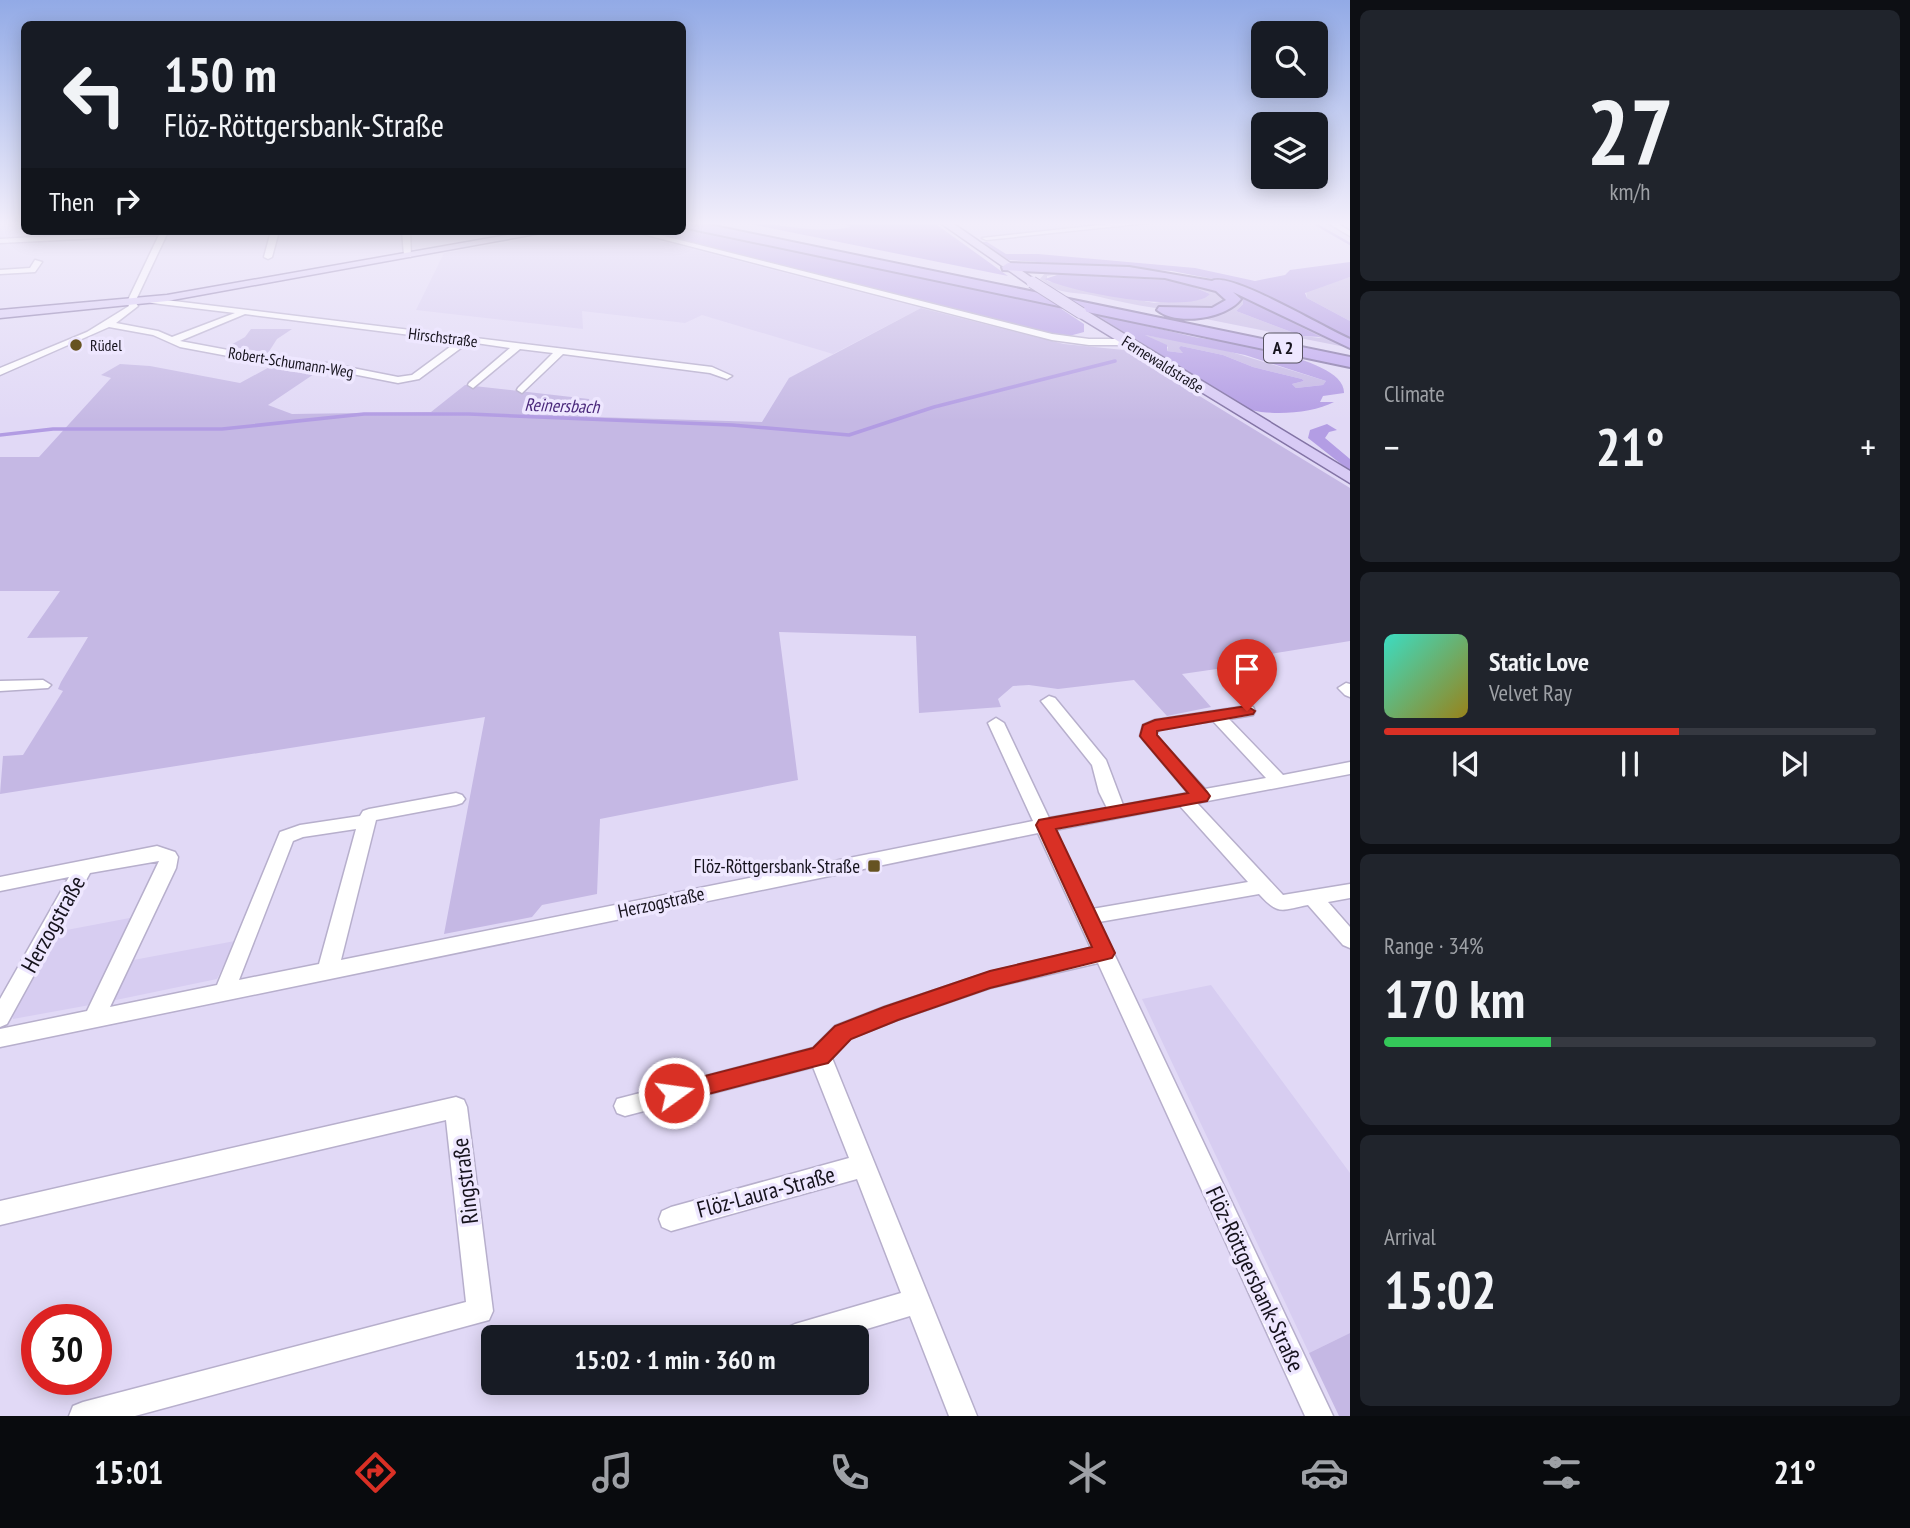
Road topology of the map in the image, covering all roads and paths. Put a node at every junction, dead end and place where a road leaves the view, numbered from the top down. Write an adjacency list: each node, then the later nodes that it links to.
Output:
1 (138, 288): 11 (street)
2 (220, 288): 10 (main road)
3 (862, 288): 18 (street)
4 (995, 288): 25 (highway, A 2)
5 (1029, 288): 9 (highway, A 2)
6 (1042, 288): 14 (main road, Fernewaldstraße, bridge)
7 (1222, 288): 9 (highway)
8 (1235, 288): 21 (highway)
9 (1048, 292): 24 (highway, A 2)
10 (152, 300): 11 (main road); 12 (street, Hirschstraße)
11 (131, 302): 13 (main road); 15 (street)
12 (244, 313): 19 (street, Hirschstraße); 20 (street, Hirschstraße)
13 (0, 314)
14 (1097, 323): 16 (street); 17 (main road, Fernewaldstraße)
15 (106, 324): 19 (street, Robert-Schumann-Weg); 26 (street)
16 (1084, 337): 17 (street); 18 (street)
17 (1122, 338): 18 (street); 30 (main road, Fernewaldstraße)
18 (1065, 339)
19 (173, 340): 20 (street, Robert-Schumann-Weg)
20 (466, 340): 22 (street, Hirschstraße)
21 (1350, 344)
22 (517, 346): 23 (street, Hirschstraße); 28 (street, Hirschstraße)
23 (561, 351): 27 (street, Hirschstraße); 29 (street)
24 (1350, 353)
25 (1350, 362)
26 (0, 372)
27 (727, 376)
28 (473, 385)
29 (522, 390)
30 (1350, 478)
31 (43, 685): 32 (street)
32 (0, 686)
33 (1049, 701): 41 (street)
34 (1247, 711): 35 (street)
35 (1216, 715): 38 (street); 39 (street)
36 (996, 723): 43 (street, Flöz-Röttgersbank-Straße)
37 (1350, 768): 38 (street, Herzogstraße)
38 (1280, 782): 39 (street, Herzogstraße)
39 (1193, 798): 41 (street, Herzogstraße); 46 (street)
40 (456, 799): 42 (street)
41 (1118, 812): 43 (street, Herzogstraße)
42 (367, 821): 52 (street); 53 (street)
43 (1045, 825): 49 (street, Flöz-Röttgersbank-Straße); 52 (street, Herzogstraße)
44 (85, 866): 45 (street, Herzogstraße); 54 (street, Herzogstraße); 55 (street, Herzogstraße)
45 (0, 884)
46 (1263, 886): 48 (street); 49 (street)
47 (1350, 891): 48 (street)
48 (1313, 898): 50 (street)
49 (1087, 917): 51 (street, Flöz-Röttgersbank-Straße)
50 (1350, 940)
51 (1105, 953): 57 (street); 66 (street, Flöz-Röttgersbank-Straße)
52 (328, 970): 53 (street, Herzogstraße)
53 (225, 991): 55 (street, Herzogstraße)
54 (0, 1018)
55 (93, 1020): 56 (street, Herzogstraße)
56 (0, 1038)
57 (820, 1056): 58 (street); 59 (street, Flöz-Laura-Straße)
58 (625, 1106)
59 (862, 1166): 61 (street, Flöz-Laura-Straße); 62 (street, Flöz-Laura-Straße)
60 (0, 1213): 64 (street, Ringstraße)
61 (671, 1219)
62 (918, 1301): 63 (street); 65 (street, Flöz-Laura-Straße)
63 (836, 1325)
64 (83, 1416)
65 (963, 1416)
66 (1319, 1416)

